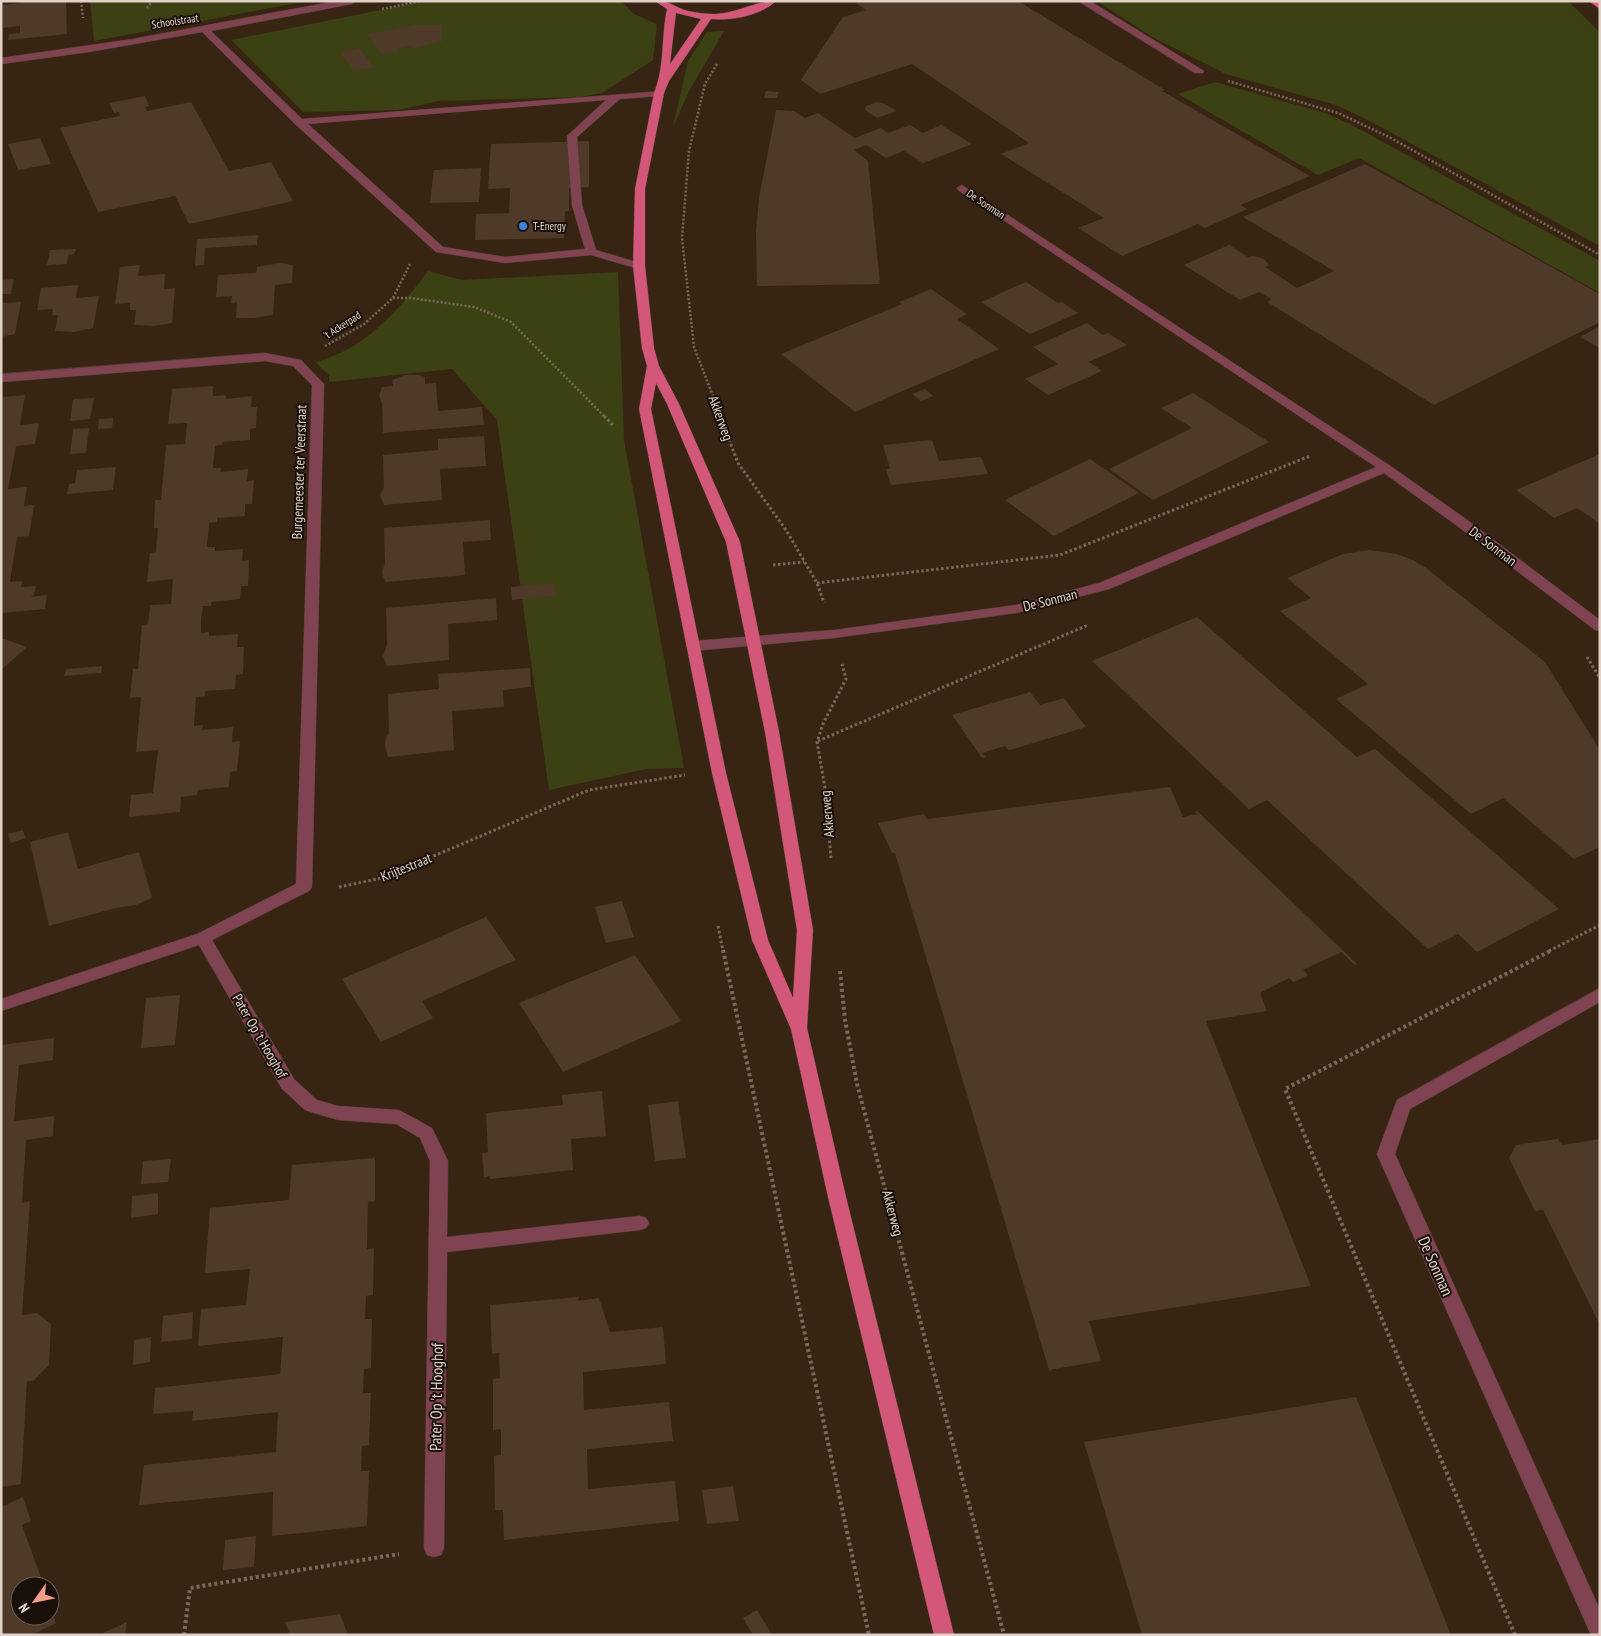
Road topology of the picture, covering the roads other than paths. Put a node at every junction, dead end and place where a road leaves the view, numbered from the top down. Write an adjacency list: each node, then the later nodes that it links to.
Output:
1 (352, 1): 9 (street, Schoolstraat)
2 (660, 1): 7 (main road)
3 (771, 1): 8 (main road)
4 (1083, 1): 11 (street)
5 (1594, 1): 6 (highway)
6 (1600, 6)
7 (672, 9): 8 (main road); 12 (main road)
8 (708, 16): 12 (main road)
9 (204, 29): 10 (street, Schoolstraat); 15 (street)
10 (1, 61)
11 (1199, 71)
12 (664, 81): 13 (main road)
13 (659, 93): 14 (street); 18 (main road)
14 (616, 97): 15 (street); 17 (street)
15 (299, 122): 17 (street)
16 (962, 188): 21 (street, De Sonman)
17 (591, 252): 18 (street)
18 (639, 266): 19 (main road)
19 (653, 366): 23 (main road); 24 (main road)
20 (1, 378): 25 (street, Burgemeester ter Veerstraat)
21 (1385, 468): 22 (street, De Sonman); 23 (street, De Sonman)
22 (1600, 627)
23 (754, 642): 24 (street, De Sonman); 28 (main road)
24 (692, 646): 28 (main road)
25 (202, 938): 27 (street); 30 (street, Pater Op 't Hooghof)
26 (1600, 994): 32 (street, De Sonman)
27 (1, 1005)
28 (799, 1029): 33 (main road)
29 (640, 1223): 30 (street)
30 (437, 1246): 31 (street, Pater Op 't Hooghof)
31 (434, 1548)
32 (1600, 1633)
33 (944, 1635)

